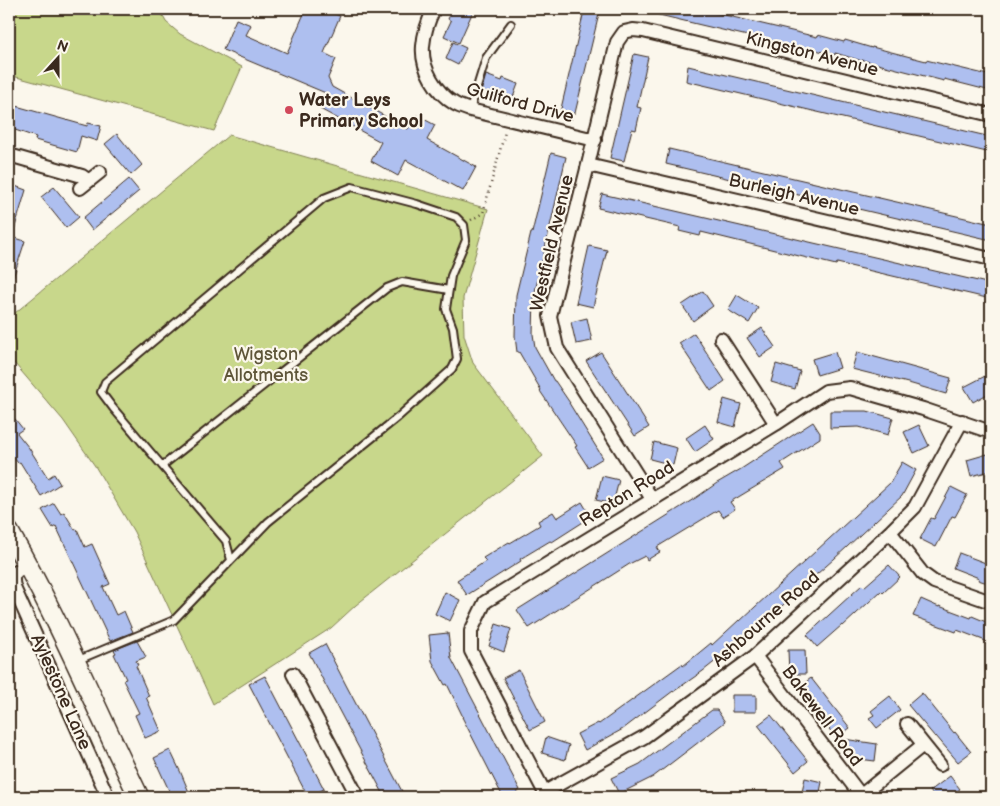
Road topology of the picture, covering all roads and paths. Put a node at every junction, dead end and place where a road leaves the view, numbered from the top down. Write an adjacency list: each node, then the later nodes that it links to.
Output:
1 (434, 9): 4 (street, Guilford Drive)
2 (511, 24): 4 (lane)
3 (624, 32): 5 (street, Kingston Avenue); 7 (street, Westfield Avenue)
4 (470, 110): 6 (street, Guilford Drive)
5 (991, 115)
6 (507, 119): 7 (street, Guilford Drive); 11 (path)
7 (594, 140): 9 (street, Westfield Avenue)
8 (9, 155): 10 (street)
9 (588, 165): 12 (street, Burleigh Avenue); 19 (street, Westfield Avenue)
10 (100, 172)
11 (464, 224): 13 (lane); 18 (lane)
12 (991, 259)
13 (449, 290): 18 (lane); 22 (lane)
14 (721, 339): 16 (street)
15 (962, 421): 16 (street, Repton Road); 17 (street, Repton Road); 21 (street, Ashbourne Road)
16 (776, 424): 19 (street, Repton Road)
17 (991, 432)
18 (162, 466): 22 (lane)
19 (652, 499): 31 (street, Repton Road)
20 (9, 532): 23 (main road, Aylestone Lane)
21 (890, 532): 24 (street); 25 (street, Ashbourne Road)
22 (231, 560): 26 (lane)
23 (28, 565): 26 (main road, Aylestone Lane); 32 (street, Aylestone Lane)
24 (991, 602)
25 (755, 656): 31 (street, Ashbourne Road); 35 (street, Bakewell Road)
26 (75, 662): 33 (main road, Aylestone Lane)
27 (293, 674): 34 (street)
28 (906, 724): 29 (street)
29 (923, 744): 30 (street); 35 (street)
30 (940, 765)
31 (546, 795)
32 (108, 797)
33 (139, 797)
34 (358, 797)
35 (861, 797)

